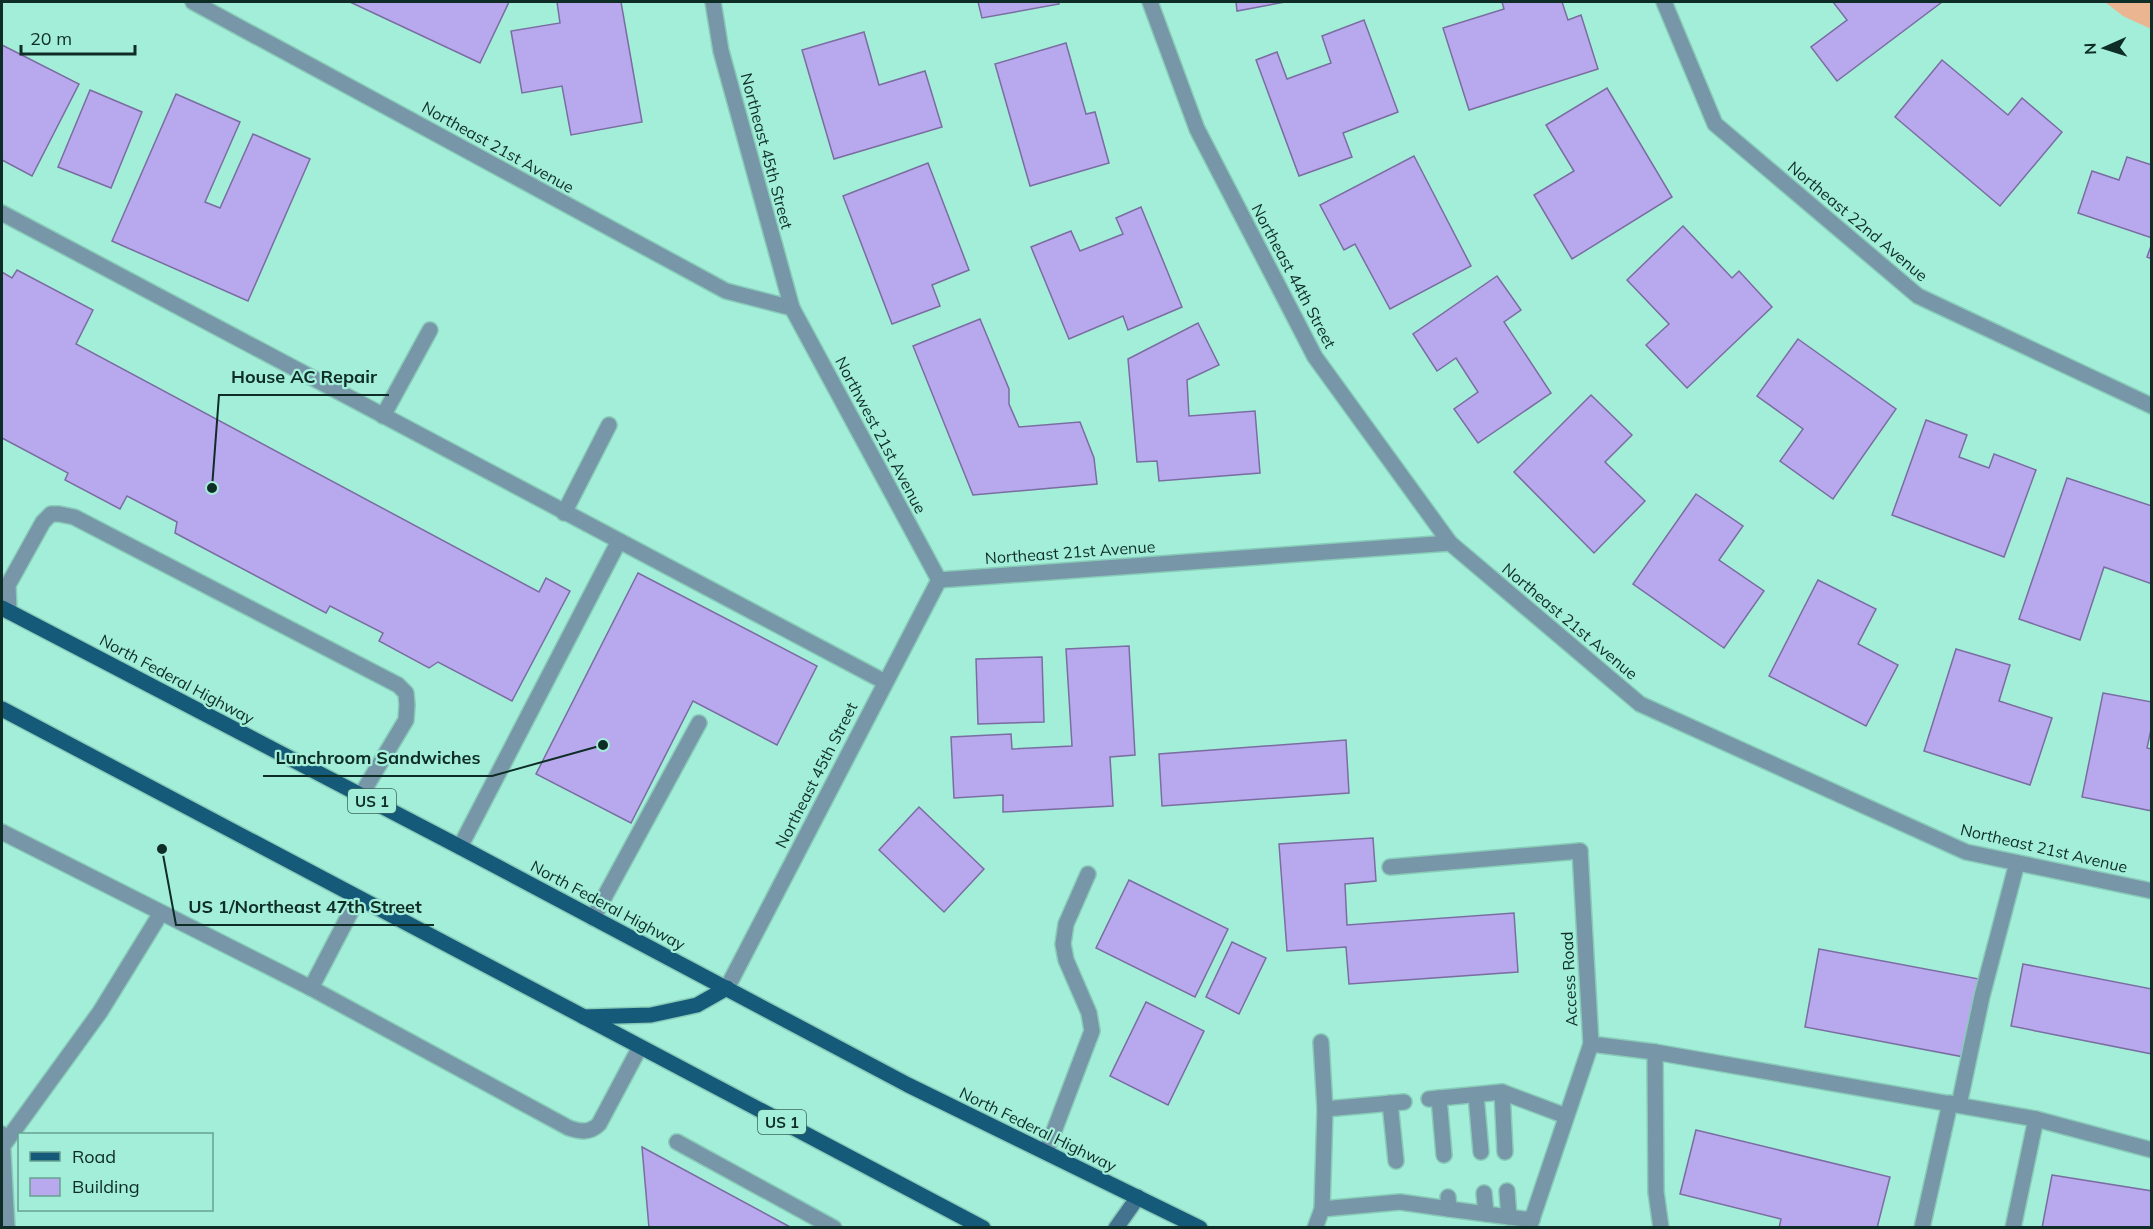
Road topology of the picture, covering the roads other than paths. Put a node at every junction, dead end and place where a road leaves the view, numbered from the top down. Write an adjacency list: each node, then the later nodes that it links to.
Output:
1 (193, 2): 6 (street, Northeast 21st Avenue)
2 (713, 2): 6 (street, Northeast 45th Street)
3 (1150, 2): 13 (street, Northeast 44th Street)
4 (1664, 2): 8 (street, Northeast 22nd Avenue)
5 (2, 213): 9 (street)
6 (792, 308): 14 (street, Northwest 21st Avenue)
7 (430, 330): 9 (street)
8 (2151, 406)
9 (383, 416): 11 (street)
10 (609, 425): 11 (street)
11 (564, 513): 12 (street)
12 (619, 541): 16 (street); 21 (street)
13 (1450, 543): 14 (street, Northeast 21st Avenue); 22 (street, Northeast 21st Avenue)
14 (939, 580): 16 (street, Northeast 45th Street)
15 (5, 610): 19 (main road, North Federal Highway / US 1); 19 (street)
16 (885, 682): 30 (street, Northeast 45th Street)
17 (2, 709): 26 (main road, US 1)
18 (699, 723): 28 (street)
19 (361, 795): 21 (main road, North Federal Highway / US 1)
20 (2, 832): 27 (street)
21 (460, 847): 28 (main road, North Federal Highway / US 1)
22 (2017, 863): 25 (street, Northeast 21st Avenue); 38 (street)
23 (1390, 867): 33 (street, Access Road)
24 (1088, 874): 46 (street)
25 (2151, 891)
26 (358, 898): 29 (street); 31 (main road, US 1)
27 (161, 913): 29 (street); 44 (street)
28 (593, 918): 30 (main road, North Federal Highway / US 1)
29 (311, 988): 34 (street)
30 (727, 988): 31 (main road); 46 (main road, North Federal Highway / US 1)
31 (581, 1017): 34 (main road, US 1)
32 (1321, 1042): 39 (street)
33 (1591, 1044): 35 (street, Access Road); 40 (street)
34 (640, 1047): 60 (main road, US 1)
35 (1655, 1052): 38 (street, Access Road); 64 (street)
36 (1502, 1092): 37 (street); 40 (street); 48 (street)
37 (1476, 1095): 47 (street); 49 (street)
38 (1954, 1104): 41 (street, Access Road); 65 (street)
39 (1325, 1109): 50 (street); 54 (street)
40 (1566, 1116): 57 (street)
41 (2036, 1119): 45 (street, Access Road); 66 (street)
42 (2, 1134): 44 (street)
43 (677, 1142): 59 (street)
44 (2, 1147): 58 (street)
45 (2151, 1150)
46 (1046, 1152): 53 (main road, North Federal Highway / US 1)
47 (1481, 1152)
48 (1505, 1152)
49 (1444, 1155)
50 (1396, 1161)
51 (1508, 1191): 56 (street)
52 (1484, 1193): 55 (street)
53 (1138, 1197): 61 (street); 62 (main road, North Federal Highway / US 1)
54 (1322, 1209): 55 (street); 63 (street)
55 (1486, 1214): 56 (street)
56 (1509, 1216): 57 (street)
57 (1530, 1224)
58 (7, 1227)
59 (834, 1227)
60 (983, 1227)
61 (1116, 1227)
62 (1200, 1227)
63 (1315, 1227)
64 (1661, 1227)
65 (1922, 1227)
66 (2013, 1227)

